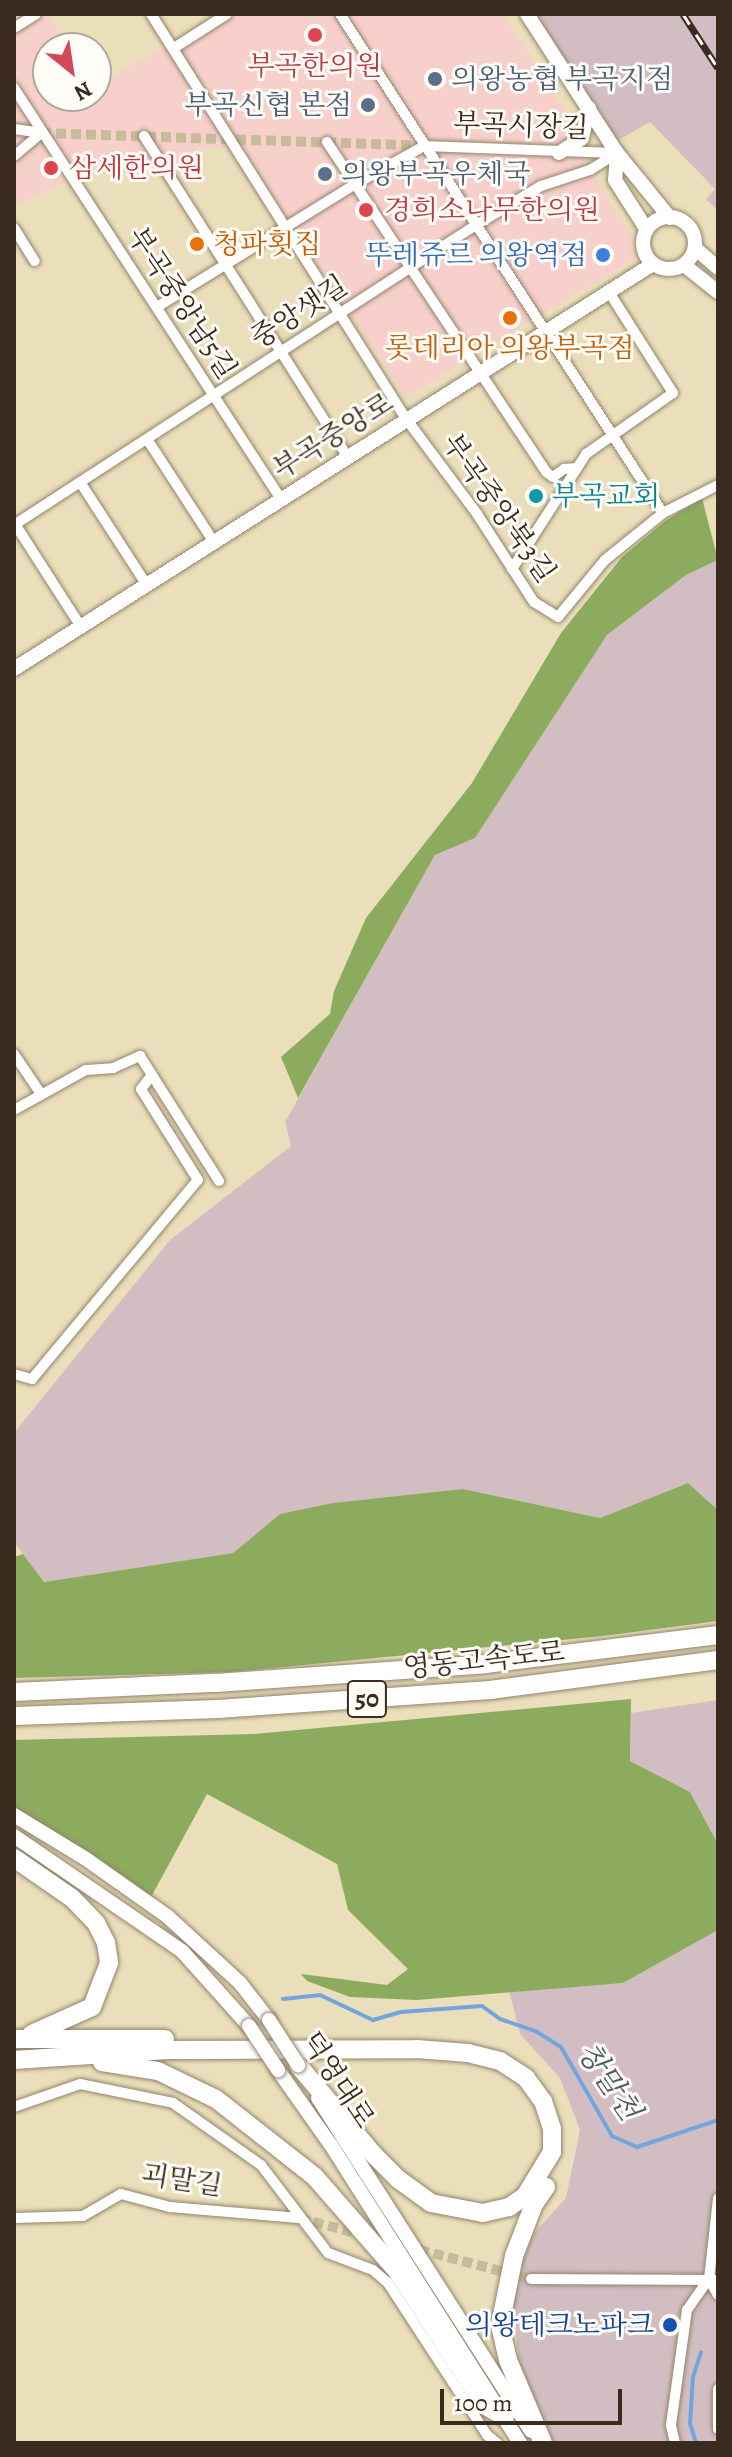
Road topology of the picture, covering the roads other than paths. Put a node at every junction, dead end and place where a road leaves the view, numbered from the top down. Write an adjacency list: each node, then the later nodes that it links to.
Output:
1 (36, 14): 6 (street)
2 (151, 14): 7 (street, 부곡중앙북3길)
3 (227, 14): 7 (street)
4 (340, 14): 14 (street)
5 (527, 14): 9 (street)
6 (14, 28)
7 (174, 48): 21 (street, 부곡중앙북3길)
8 (14, 88): 11 (street, 부곡중앙남5길)
9 (589, 108): 15 (street); 16 (street)
10 (14, 129): 11 (street)
11 (41, 133): 17 (street); 33 (street, 부곡중앙남5길)
12 (144, 136): 28 (street)
13 (327, 142): 18 (street)
14 (424, 146): 15 (street, 부곡시장길); 18 (street); 20 (street)
15 (559, 153): 16 (street, 부곡시장길)
16 (617, 153): 19 (street); 20 (street, 중앙샛길); 23 (street)
17 (14, 156)
18 (354, 185): 21 (street); 30 (street)
19 (670, 218): 23 (street); 24 (street)
20 (476, 225): 30 (street, 중앙샛길); 35 (street)
21 (286, 227): 28 (street); 34 (street, 부곡중앙북3길)
22 (14, 228): 25 (street)
23 (647, 230): 26 (street)
24 (695, 248): 27 (street); 29 (street)
25 (35, 261)
26 (653, 264): 27 (street); 31 (street, 부곡중앙로)
27 (684, 265): 32 (street)
28 (224, 266): 33 (street); 36 (street)
29 (718, 268)
30 (409, 269): 34 (street, 중앙샛길); 37 (street)
31 (609, 292): 35 (street, 부곡중앙로); 40 (street)
32 (718, 292)
33 (157, 307): 38 (street, 부곡중앙남5길)
34 (341, 313): 36 (street, 중앙샛길); 39 (street, 부곡중앙북3길)
35 (546, 332): 37 (street, 부곡중앙로); 40 (street)
36 (280, 352): 38 (street, 중앙샛길); 42 (street)
37 (480, 374): 39 (street, 부곡중앙로); 43 (street)
38 (214, 395): 41 (street, 중앙샛길); 46 (street, 부곡중앙남5길)
39 (407, 420): 42 (street, 부곡중앙로); 50 (street, 부곡중앙북3길)
40 (612, 435): 43 (street); 47 (street)
41 (147, 439): 44 (street, 중앙샛길); 49 (street)
42 (348, 457): 46 (street, 부곡중앙로)
43 (577, 468): 50 (street)
44 (80, 482): 48 (street, 중앙샛길); 51 (street)
45 (718, 485): 47 (street)
46 (282, 500): 49 (street, 부곡중앙로)
47 (663, 513): 50 (street, 부곡중앙북3길)
48 (14, 525): 52 (street)
49 (214, 542): 51 (street, 부곡중앙로)
50 (512, 569)
51 (147, 585): 52 (street, 부곡중앙로)
52 (81, 627): 53 (street, 부곡중앙로)
53 (14, 669)
54 (14, 1054): 56 (street)
55 (152, 1075): 56 (street); 58 (street); 59 (street)
56 (41, 1094): 57 (street)
57 (14, 1110)
58 (219, 1181)
59 (14, 1374)
60 (718, 1635): 62 (highway, 영동고속도로 / 50)
61 (718, 1660): 63 (highway, 영동고속도로 / 50)
62 (14, 1692)
63 (14, 1716)
64 (14, 1815): 70 (street, 덕영대로, bridge)
65 (14, 1836): 79 (street, 덕영대로, bridge)
66 (14, 1858): 67 (highway)
67 (16, 2039): 83 (highway)
68 (72, 2057): 69 (highway); 70 (highway); 79 (highway)
69 (14, 2060)
70 (298, 2065): 83 (street, 덕영대로)
71 (14, 2107): 74 (street)
72 (718, 2199): 76 (street)
73 (14, 2218): 74 (street, 괴말길)
74 (299, 2218): 81 (street)
75 (531, 2279): 76 (street)
76 (714, 2280): 77 (street); 84 (street)
77 (718, 2295)
78 (718, 2389): 80 (street)
79 (505, 2417): 82 (street, 덕영대로)
80 (718, 2429)
81 (497, 2443)
82 (520, 2443)
83 (543, 2443)
84 (675, 2443)

